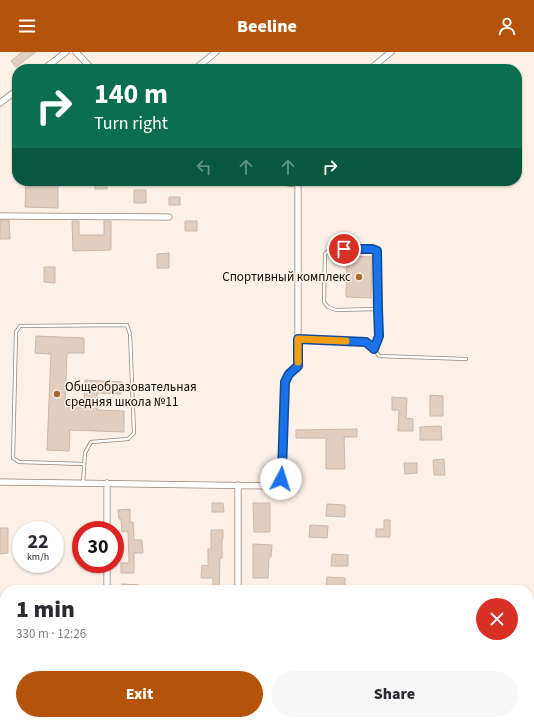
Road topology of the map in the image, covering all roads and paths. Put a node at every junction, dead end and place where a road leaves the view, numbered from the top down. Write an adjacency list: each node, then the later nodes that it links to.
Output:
1 (66, 52): 5 (street)
2 (76, 52): 6 (street)
3 (216, 52): 7 (street)
4 (391, 52): 8 (street)
5 (50, 64)
6 (87, 64)
7 (201, 64)
8 (376, 64)
9 (12, 94): 10 (street)
10 (0, 103)
11 (298, 186): 15 (street)
12 (0, 216): 13 (street)
13 (169, 217)
14 (378, 309): 14 (lane); 16 (lane)
15 (298, 339): 16 (lane); 22 (street)
16 (374, 349): 17 (lane)
17 (466, 360)
18 (84, 464): 18 (lane); 20 (lane)
19 (0, 482): 20 (street)
20 (83, 483): 21 (street)
21 (107, 483): 22 (street); 23 (street)
22 (238, 485): 26 (street)
23 (107, 521)
24 (107, 573): 25 (street)
25 (107, 585)
26 (238, 585)

